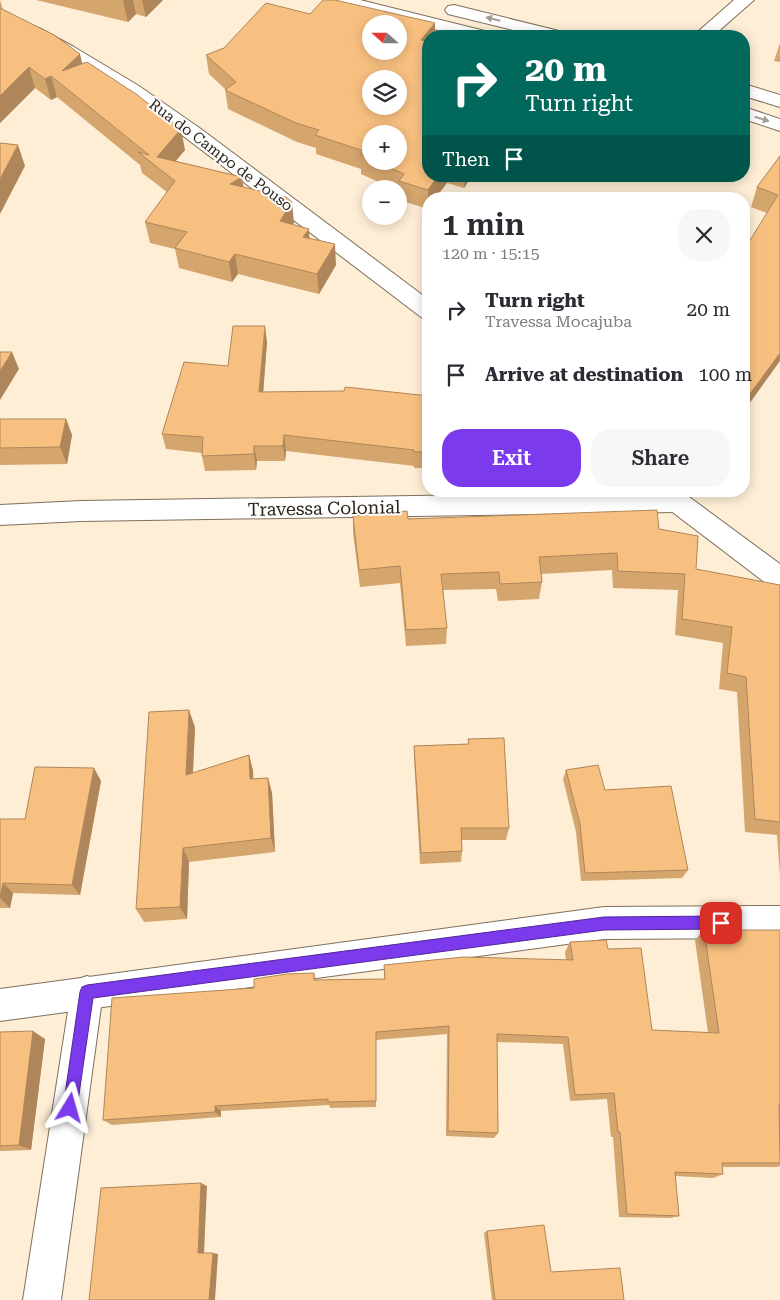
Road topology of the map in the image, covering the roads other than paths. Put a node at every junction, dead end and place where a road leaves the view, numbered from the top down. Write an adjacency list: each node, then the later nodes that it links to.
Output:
1 (339, 0): 5 (street)
2 (745, 0): 7 (street)
3 (434, 4): 6 (street, one-way to 3)
4 (0, 17): 12 (street, Rua do Campo de Pouso)
5 (458, 30)
6 (534, 30)
7 (709, 30)
8 (750, 92): 9 (street)
9 (780, 102)
10 (750, 115): 11 (street, one-way to 11)
11 (780, 124)
12 (422, 307)
13 (670, 497): 14 (street, Travessa Colonial); 15 (street)
14 (0, 515)
15 (780, 579)
16 (780, 922): 17 (street)
17 (87, 992): 18 (street); 19 (street)
18 (0, 1004)
19 (42, 1300)

